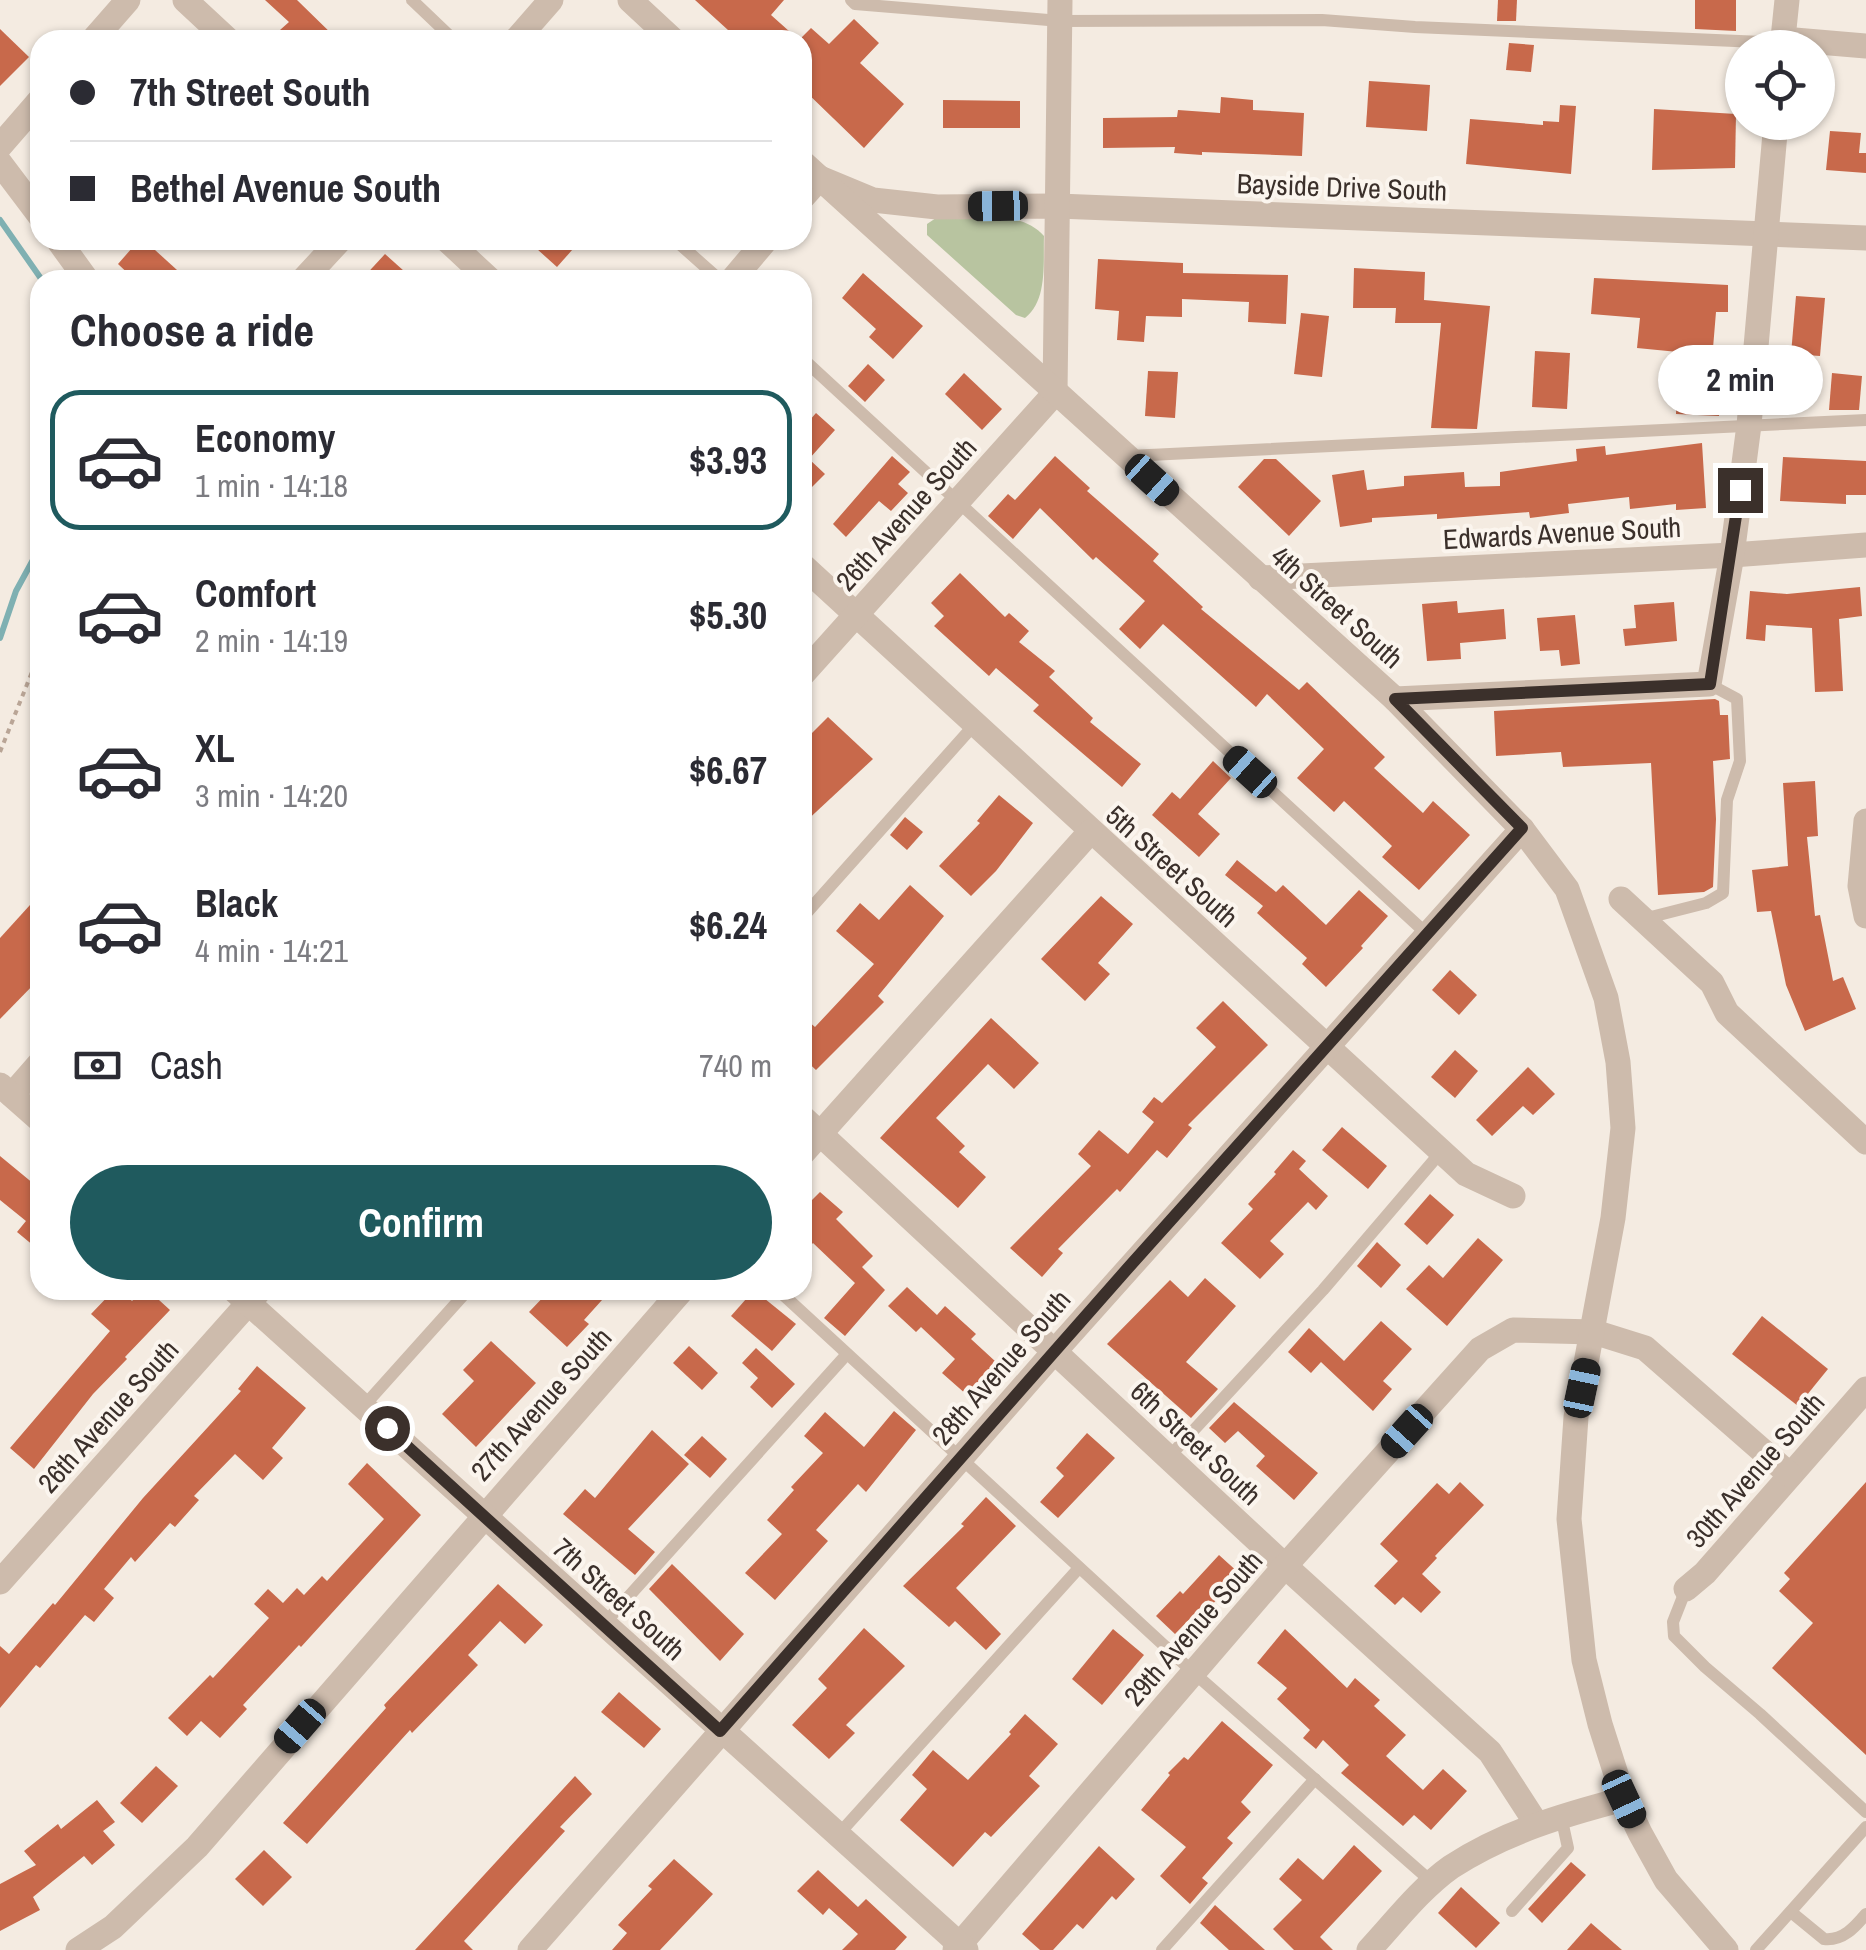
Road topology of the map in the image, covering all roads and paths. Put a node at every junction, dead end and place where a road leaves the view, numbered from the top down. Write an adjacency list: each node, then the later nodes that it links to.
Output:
1 (128, 0): 9 (street)
2 (184, 0): 10 (street)
3 (412, 0): 11 (lane)
4 (551, 0): 12 (street)
5 (630, 0): 13 (street)
6 (851, 0): 8 (lane)
7 (1787, 0): 14 (street)
8 (1060, 10): 15 (lane); 25 (street)
9 (102, 30)
10 (217, 30)
11 (444, 30)
12 (525, 30)
13 (658, 30)
14 (1784, 30)
15 (1725, 40)
16 (1835, 45): 17 (street)
17 (1866, 46)
18 (30, 112): 20 (street)
19 (1774, 140): 26 (street)
20 (0, 146)
21 (0, 163): 24 (street)
22 (812, 181): 25 (street, Bayside Drive South)
23 (812, 183): 37 (street, 4th Street South)
24 (30, 203)
25 (1058, 206): 26 (street, Bayside Drive South); 37 (street)
26 (1766, 234): 27 (street, Bayside Drive South); 39 (street)
27 (1866, 238)
28 (331, 250): 32 (street)
29 (458, 250): 33 (street)
30 (686, 250): 34 (lane)
31 (758, 250): 35 (street)
32 (313, 270)
33 (479, 270)
34 (709, 270)
35 (740, 270)
36 (812, 367): 41 (lane)
37 (1055, 393): 40 (street, 4th Street South); 41 (street, 26th Avenue South)
38 (1866, 420): 39 (lane)
39 (1749, 426): 40 (lane); 43 (street)
40 (1125, 456): 45 (street, 4th Street South)
41 (956, 502): 46 (street, 26th Avenue South); 60 (lane)
42 (1866, 545): 43 (street, Edwards Avenue South)
43 (1732, 555): 45 (street, Edwards Avenue South); 49 (street)
44 (812, 574): 46 (street, 5th Street South)
45 (1260, 578): 50 (street, 4th Street South)
46 (857, 614): 47 (street, 26th Avenue South); 51 (street, 5th Street South)
47 (812, 664)
48 (30, 677): 52 (path)
49 (1710, 684): 50 (street); 59 (lane)
50 (1395, 699): 54 (street, 4th Street South)
51 (975, 724): 55 (street, 5th Street South); 57 (lane)
52 (0, 752)
53 (1866, 820): 58 (street)
54 (1522, 828): 60 (street, 28th Avenue South); 74 (street, 4th Street South)
55 (1090, 832): 61 (street, 5th Street South); 65 (street)
56 (1621, 899): 59 (street)
57 (812, 907)
58 (1866, 916)
59 (1644, 919): 66 (street)
60 (1427, 934): 61 (street, 28th Avenue South)
61 (1325, 1047): 67 (street, 5th Street South); 75 (street, 28th Avenue South)
62 (30, 1071): 63 (street)
63 (6, 1090): 64 (street)
64 (30, 1111)
65 (812, 1126): 75 (street, 6th Street South)
66 (1866, 1142)
67 (1442, 1152): 68 (street, 5th Street South); 79 (lane)
68 (1513, 1196)
69 (242, 1300): 85 (street, 26th Avenue South)
70 (253, 1300): 78 (street, 7th Street South)
71 (459, 1300): 78 (lane)
72 (673, 1300): 82 (street, 27th Avenue South)
73 (789, 1300): 76 (lane)
74 (1594, 1332): 81 (street); 83 (street, 29th Avenue South); 91 (street)
75 (1054, 1352): 79 (street, 6th Street South); 80 (street, 28th Avenue South)
76 (847, 1354): 80 (lane); 87 (lane)
77 (1866, 1390): 81 (street, 30th Avenue South)
78 (363, 1407): 82 (street, 7th Street South)
79 (1168, 1458): 83 (street, 6th Street South)
80 (960, 1459): 84 (lane); 89 (street, 28th Avenue South)
81 (1790, 1475): 86 (street, 30th Avenue South)
82 (483, 1515): 87 (street, 7th Street South); 101 (street, 27th Avenue South)
83 (1285, 1566): 88 (street, 29th Avenue South); 93 (street, 6th Street South)
84 (1079, 1568): 88 (lane); 95 (lane)
85 (0, 1582)
86 (1686, 1588): 92 (lane)
87 (603, 1625): 89 (street, 7th Street South)
88 (1194, 1673): 90 (lane); 100 (street, 29th Avenue South)
89 (720, 1731): 95 (street, 7th Street South); 102 (street, 28th Avenue South)
90 (1315, 1779): 96 (lane); 103 (lane)
91 (1624, 1799): 93 (street); 105 (street)
92 (1866, 1812)
93 (1548, 1820): 96 (street); 97 (lane)
94 (1866, 1828): 98 (lane)
95 (838, 1836): 100 (street, 7th Street South)
96 (1433, 1883): 104 (street)
97 (1512, 1911)
98 (1791, 1912): 99 (lane); 106 (lane)
99 (1866, 1914)
100 (960, 1948)
101 (78, 1950)
102 (530, 1950)
103 (1162, 1950)
104 (1369, 1950)
105 (1726, 1950)
106 (1756, 1950)

